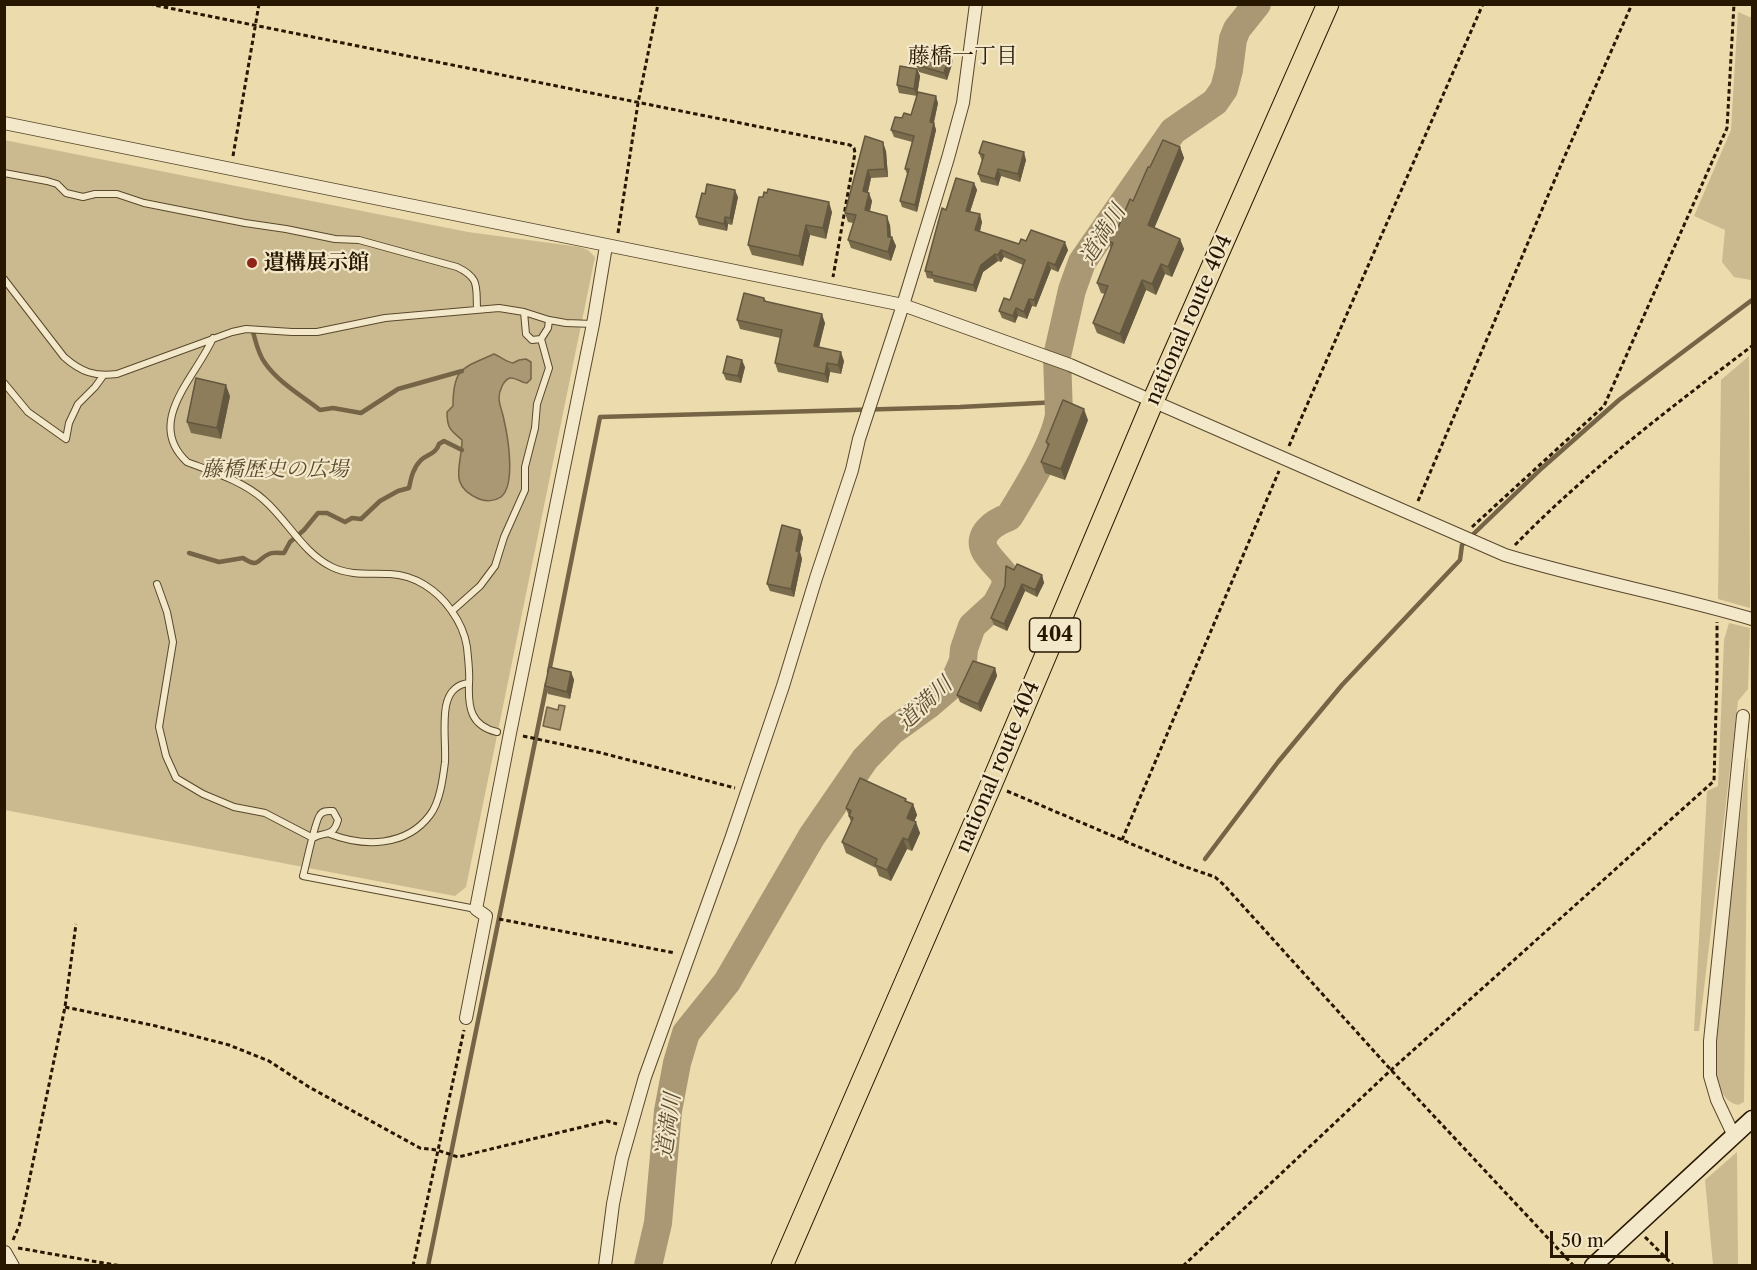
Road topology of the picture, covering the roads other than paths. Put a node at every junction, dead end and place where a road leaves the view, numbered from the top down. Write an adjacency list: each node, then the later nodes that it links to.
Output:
1 (976, 4): 7 (street)
2 (1328, 4): 16 (highway, national route 404 / 404)
3 (4, 123): 5 (street)
4 (4, 174): 8 (lane)
5 (611, 247): 7 (street); 11 (street)
6 (4, 279): 14 (lane)
7 (903, 305): 16 (street); 31 (street)
8 (477, 309): 9 (lane); 12 (lane)
9 (524, 312): 10 (lane); 13 (lane)
10 (549, 320): 11 (lane); 13 (lane)
11 (593, 324): 22 (street)
12 (213, 338): 14 (lane); 18 (lane)
13 (541, 339): 18 (lane)
14 (103, 376): 15 (lane)
15 (4, 383)
16 (1153, 401): 19 (street); 32 (highway, national route 404 / 404)
17 (157, 584): 24 (lane)
18 (452, 611): 20 (lane)
19 (1752, 619)
20 (470, 682): 22 (lane); 23 (lane)
21 (1743, 716): 28 (street)
22 (504, 733): 25 (street)
23 (330, 834): 24 (lane); 24 (lane)
24 (313, 838): 25 (lane)
25 (481, 913): 26 (street)
26 (466, 1018)
27 (1752, 1119): 28 (main road)
28 (1734, 1136): 33 (main road)
29 (5, 1252): 30 (street)
30 (13, 1266)
31 (605, 1266)
32 (782, 1266)
33 (1593, 1266)

